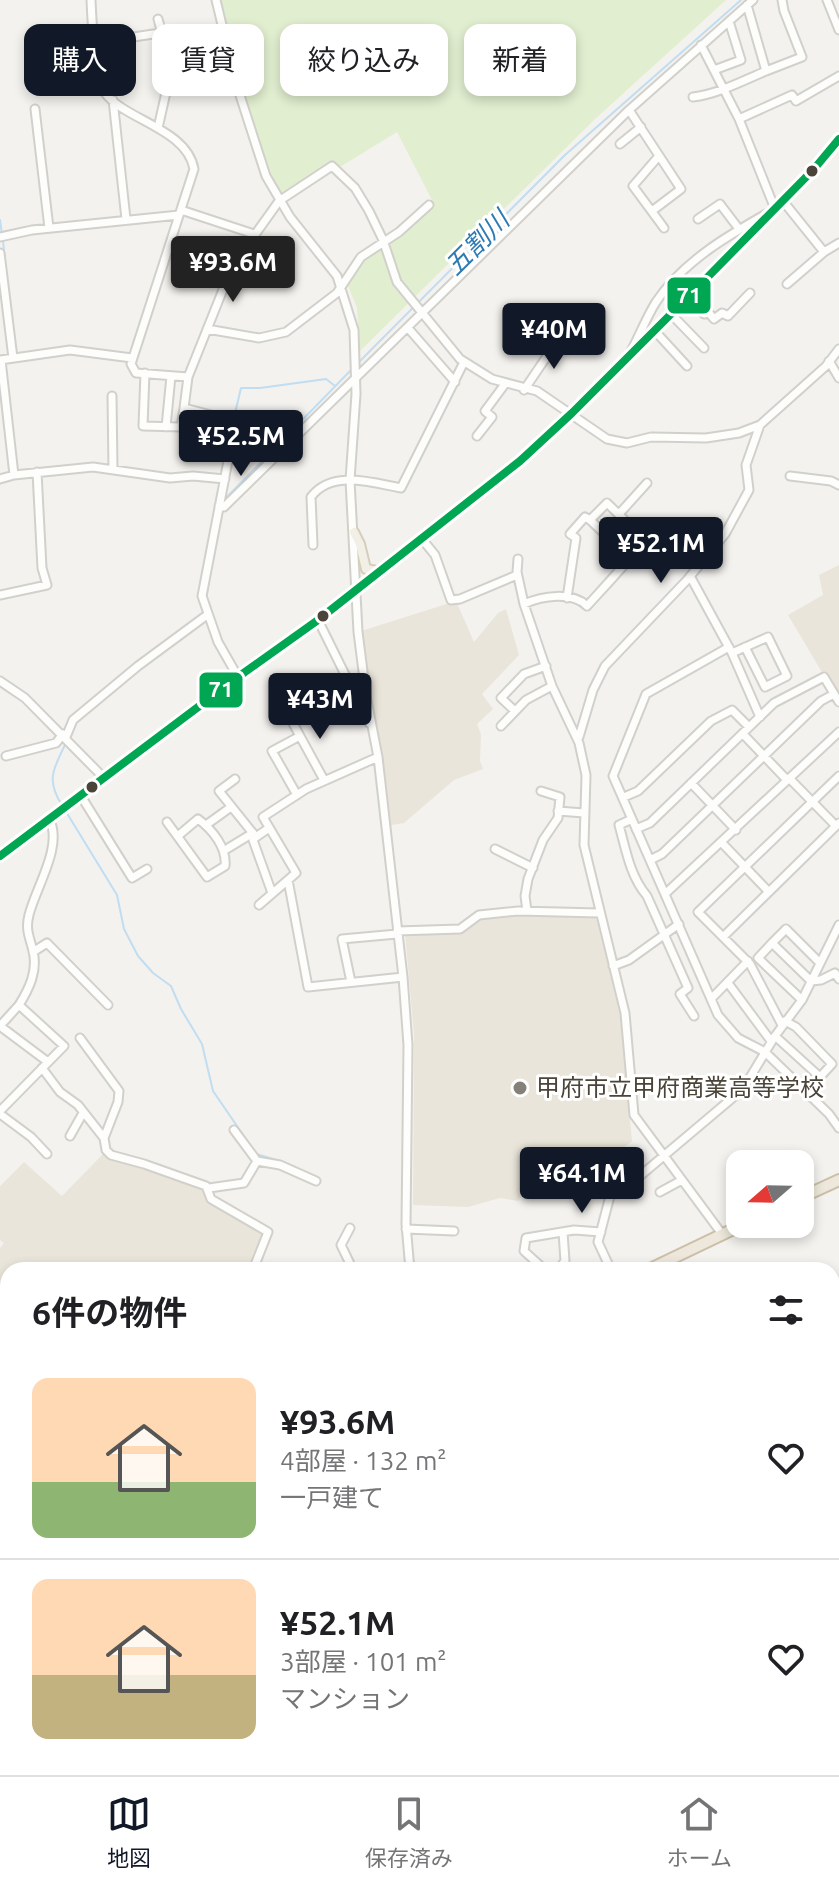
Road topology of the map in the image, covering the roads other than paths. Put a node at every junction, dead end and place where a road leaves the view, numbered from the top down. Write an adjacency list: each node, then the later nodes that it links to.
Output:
1 (91, 0): 8 (street)
2 (216, 0): 28 (street)
3 (782, 0): 13 (street)
4 (827, 0): 10 (street)
5 (750, 2): 7 (street); 13 (street)
6 (158, 19): 9 (street)
7 (729, 21): 11 (street); 12 (street)
8 (93, 24)
9 (159, 24)
10 (839, 30)
11 (701, 45): 12 (street); 21 (street)
12 (714, 70): 15 (street)
13 (766, 71): 15 (street)
14 (839, 76): 22 (street)
15 (724, 87): 18 (street); 22 (street)
16 (110, 96): 19 (street)
17 (165, 96): 24 (street)
18 (693, 97)
19 (113, 100): 24 (street); 34 (street)
20 (35, 109): 36 (street)
21 (629, 110): 23 (street); 49 (street)
22 (739, 119): 31 (street)
23 (641, 127): 26 (street); 27 (street)
24 (158, 128): 33 (street)
25 (839, 139): 29 (main road)
26 (620, 144)
27 (658, 157): 32 (street); 32 (street)
28 (279, 201): 39 (street); 41 (street); 46 (street)
29 (783, 201): 31 (main road); 43 (street)
30 (429, 205): 41 (street)
31 (775, 209): 38 (street); 48 (main road)
32 (652, 211): 37 (street)
33 (180, 212): 34 (street); 39 (street); 59 (street)
34 (126, 219): 36 (street)
35 (698, 219): 38 (street)
36 (49, 228): 40 (street)
37 (664, 228)
38 (739, 229): 57 (street)
39 (254, 234): 52 (street)
40 (2, 237)
41 (383, 240): 46 (street); 49 (street)
42 (839, 243): 43 (street)
43 (824, 252): 45 (street)
44 (0, 253): 58 (street)
45 (787, 284)
46 (342, 287): 52 (street); 65 (street)
47 (750, 293): 48 (street)
48 (690, 295): 50 (main road)
49 (419, 308): 51 (street); 62 (street)
50 (671, 314): 53 (main road); 55 (street)
51 (408, 328): 65 (street); 69 (street)
52 (207, 329): 67 (street)
53 (654, 330): 57 (main road); 63 (street)
54 (560, 337): 71 (street)
55 (704, 348)
56 (839, 349): 61 (street)
57 (629, 355): 74 (main road)
58 (13, 358): 59 (street); 60 (street)
59 (132, 358): 64 (street)
60 (0, 360): 80 (street)
61 (829, 361): 68 (street); 75 (street)
62 (464, 362): 69 (street); 70 (street)
63 (687, 366)
64 (145, 373): 66 (street); 76 (street)
65 (356, 375): 84 (street); 87 (street)
66 (171, 376): 67 (street); 76 (street)
67 (188, 377): 73 (street)
68 (839, 378)
69 (455, 382): 84 (street)
70 (505, 384): 71 (street); 77 (street)
71 (524, 390): 74 (street)
72 (112, 396): 78 (street)
73 (184, 408): 76 (street); 83 (street)
74 (572, 413): 75 (street); 91 (main road)
75 (760, 425): 97 (street)
76 (166, 427)
77 (477, 436)
78 (113, 470): 79 (street); 83 (street)
79 (37, 472): 80 (street); 99 (street)
80 (14, 475): 82 (street)
81 (790, 476): 86 (street)
82 (0, 479)
83 (225, 479): 87 (street)
84 (350, 480): 90 (street); 92 (street)
85 (647, 483): 88 (street)
86 (839, 485)
87 (219, 506): 102 (street)
88 (619, 514): 89 (street); 93 (street)
89 (590, 520): 93 (street); 100 (street)
90 (354, 532): 95 (main road); 98 (street)
91 (422, 539): 95 (main road); 96 (street)
92 (313, 545)
93 (630, 558): 100 (street)
94 (518, 559): 96 (street)
95 (380, 571): 98 (main road)
96 (517, 575): 101 (street)
97 (690, 576): 105 (street); 124 (street)
98 (357, 589): 103 (main road); 111 (street)
99 (0, 595)
100 (567, 598): 101 (street)
101 (524, 604): 106 (street)
102 (207, 615): 107 (street); 122 (street)
103 (318, 620): 107 (main road); 112 (street)
104 (745, 647): 104 (street); 105 (street)
105 (730, 650): 116 (street); 137 (street)
106 (546, 666): 109 (street); 114 (street)
107 (238, 677): 129 (main road)
108 (0, 681): 122 (street)
109 (552, 686): 114 (street); 124 (street)
110 (834, 694): 113 (street); 116 (street); 126 (street)
111 (366, 695): 112 (street); 119 (street)
112 (355, 698): 119 (street)
113 (839, 702)
114 (515, 711): 117 (street)
115 (289, 716): 123 (street)
116 (760, 717): 118 (street)
117 (501, 726)
118 (749, 727): 121 (street); 137 (street)
119 (372, 728): 127 (street)
120 (839, 732): 131 (street)
121 (743, 734): 126 (street); 133 (street)
122 (64, 736): 125 (street); 129 (street)
123 (300, 736): 132 (street); 135 (street)
124 (579, 743): 142 (street)
125 (6, 756)
126 (765, 756): 131 (street); 139 (street)
127 (378, 757): 132 (street); 170 (street)
128 (839, 776): 138 (street)
129 (104, 778): 136 (main road)
130 (235, 779): 140 (street)
131 (788, 779): 138 (street); 150 (street)
132 (324, 780): 135 (street)
133 (691, 783): 139 (street); 149 (street)
134 (541, 791): 141 (street)
135 (297, 795): 148 (street)
136 (81, 796): 143 (main road); 160 (street)
137 (624, 797): 144 (street)
138 (812, 802): 146 (street); 158 (street)
139 (712, 806): 150 (street); 157 (street)
140 (231, 807): 147 (street); 152 (street)
141 (558, 811): 142 (street); 159 (street)
142 (584, 813): 167 (street)
143 (49, 819): 156 (main road); 174 (street)
144 (632, 819): 149 (street); 171 (street)
145 (167, 822): 151 (street)
146 (838, 824): 162 (street)
147 (206, 825): 151 (street); 155 (street)
148 (269, 828): 152 (street); 161 (street)
149 (636, 829): 157 (street)
150 (736, 830): 153 (street)
151 (179, 835): 155 (street)
152 (254, 835): 155 (street); 163 (street)
153 (722, 843): 158 (street); 164 (street)
154 (495, 849): 159 (street)
155 (225, 850)
156 (0, 856)
157 (650, 860): 164 (street)
158 (744, 867): 162 (street); 172 (street)
159 (533, 868): 166 (street)
160 (147, 869)
161 (288, 880): 163 (street); 183 (street)
162 (769, 892): 172 (street)
163 (272, 893): 165 (street)
164 (665, 894): 168 (street)
165 (259, 905)
166 (527, 911): 167 (street); 170 (street)
167 (599, 913): 178 (street)
168 (679, 924): 171 (street); 180 (street)
169 (839, 925): 177 (street)
170 (397, 932): 179 (street); 183 (street)
171 (664, 935): 178 (street); 185 (street)
172 (723, 937): 176 (street)
173 (772, 943): 175 (street); 177 (street); 182 (street)
174 (33, 952): 188 (street); 189 (street)
175 (759, 957): 176 (street); 187 (street)
176 (749, 963): 184 (street); 191 (street)
177 (820, 963): 182 (street)
178 (613, 966): 204 (street)
179 (403, 977): 183 (street); 213 (street)
180 (702, 979): 185 (street); 186 (street)
181 (839, 979): 182 (street)
182 (811, 981): 187 (street)
183 (351, 982)
184 (728, 983): 186 (street); 194 (street)
185 (688, 988): 190 (street)
186 (711, 999): 195 (street)
187 (802, 1000): 191 (street)
188 (19, 1005): 192 (street); 196 (street)
189 (108, 1005)
190 (694, 1016)
191 (784, 1023): 194 (street); 194 (street)
192 (0, 1026): 196 (street)
193 (80, 1038): 202 (street)
194 (773, 1039): 195 (street)
195 (765, 1052): 199 (street); 204 (street)
196 (45, 1065): 197 (street); 198 (street)
197 (0, 1113): 203 (street)
198 (83, 1113): 201 (street); 202 (street)
199 (839, 1128)
200 (234, 1130): 205 (street)
201 (70, 1136)
202 (104, 1138): 219 (street)
203 (47, 1154)
204 (663, 1154): 206 (street); 216 (street)
205 (257, 1161): 208 (street); 209 (street)
206 (682, 1180): 210 (street); 218 (street)
207 (839, 1180): 211 (highway)
208 (316, 1181)
209 (209, 1188)
210 (660, 1192)
211 (814, 1192)
212 (350, 1228): 220 (street)
213 (406, 1229): 214 (street); 221 (street)
214 (454, 1231)
215 (563, 1232): 216 (street); 222 (street); 223 (street)
216 (601, 1232): 224 (street)
217 (726, 1232): 218 (highway)
218 (722, 1234): 225 (highway)
219 (256, 1262)
220 (349, 1262)
221 (409, 1262)
222 (536, 1262)
223 (564, 1262)
224 (607, 1262)
225 (667, 1262)

